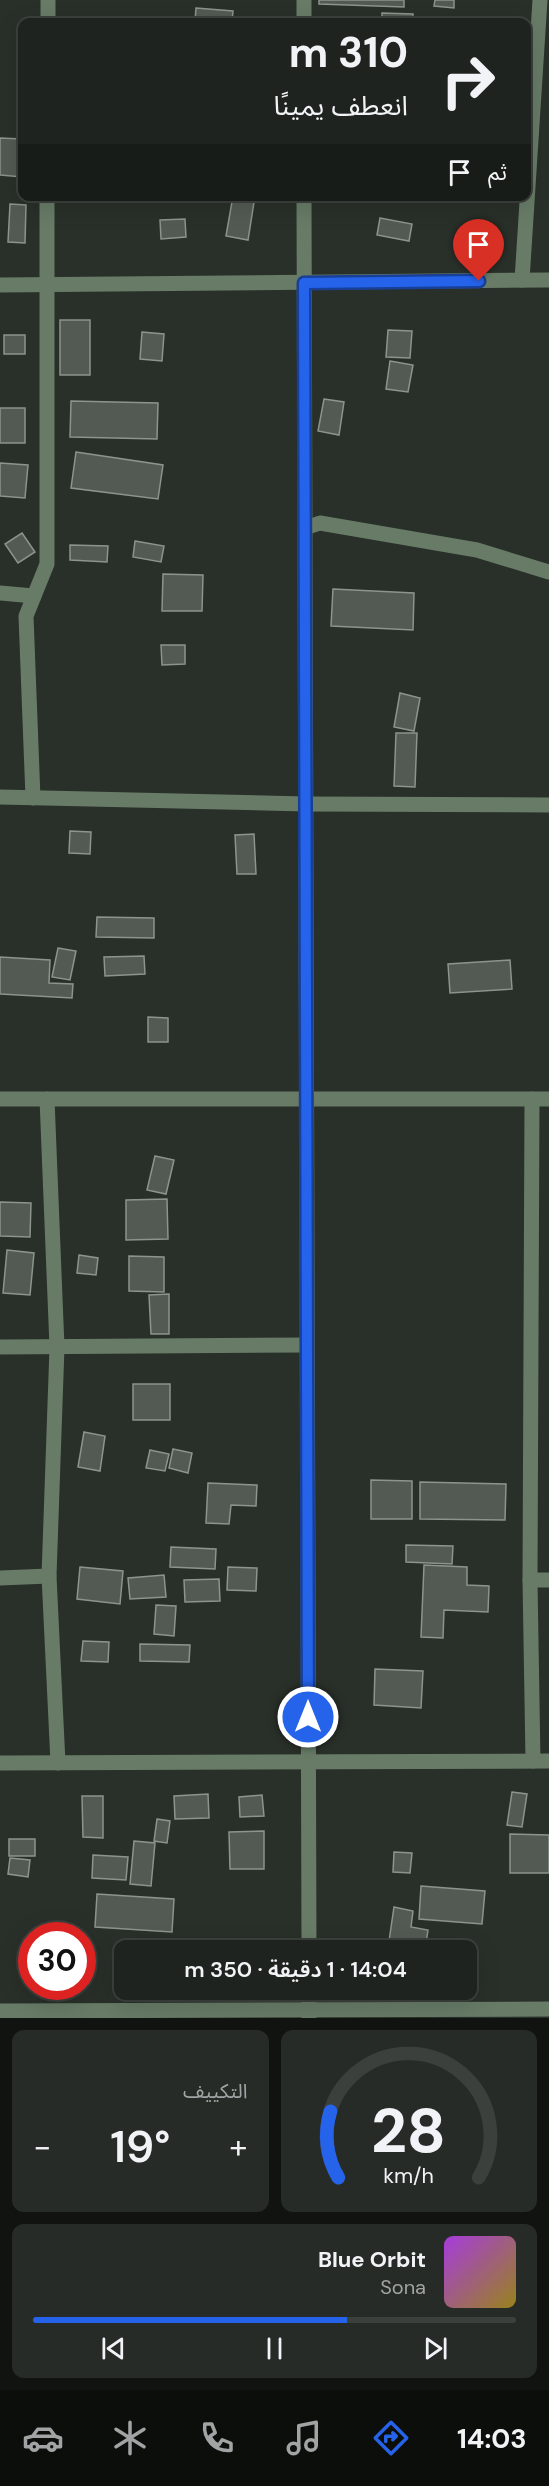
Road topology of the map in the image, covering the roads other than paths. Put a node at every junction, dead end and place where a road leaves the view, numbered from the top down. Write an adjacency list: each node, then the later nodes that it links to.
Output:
1 (48, 0): 4 (street)
2 (304, 0): 5 (street)
3 (540, 0): 6 (street)
4 (48, 18)
5 (304, 18)
6 (531, 140)
7 (47, 201): 14 (street)
8 (304, 201): 12 (street)
9 (527, 201): 10 (street)
10 (522, 280): 11 (street); 12 (street)
11 (549, 280)
12 (304, 283): 14 (street); 15 (street)
13 (0, 285): 14 (street)
14 (47, 285): 18 (street)
15 (305, 528): 16 (street); 21 (street)
16 (549, 572)
17 (0, 593): 18 (street)
18 (34, 596): 20 (street)
19 (0, 797): 20 (street)
20 (33, 798): 21 (street)
21 (306, 804): 22 (street); 25 (street)
22 (549, 805)
23 (0, 1099): 24 (street)
24 (47, 1099): 25 (street); 30 (street)
25 (307, 1099): 26 (street); 28 (street)
26 (532, 1099): 27 (street); 33 (street)
27 (549, 1099)
28 (307, 1345): 30 (street); 39 (street)
29 (0, 1347): 30 (street)
30 (57, 1347): 31 (street)
31 (49, 1576): 32 (street); 38 (street)
32 (0, 1578)
33 (530, 1580): 34 (street); 35 (street)
34 (549, 1580)
35 (533, 1761): 36 (street); 39 (street)
36 (549, 1761)
37 (0, 1763): 38 (street)
38 (58, 1763): 39 (street)
39 (308, 1763): 40 (street)
40 (309, 1940)
41 (549, 2009): 43 (street)
42 (0, 2011): 43 (street)
43 (309, 2015)

